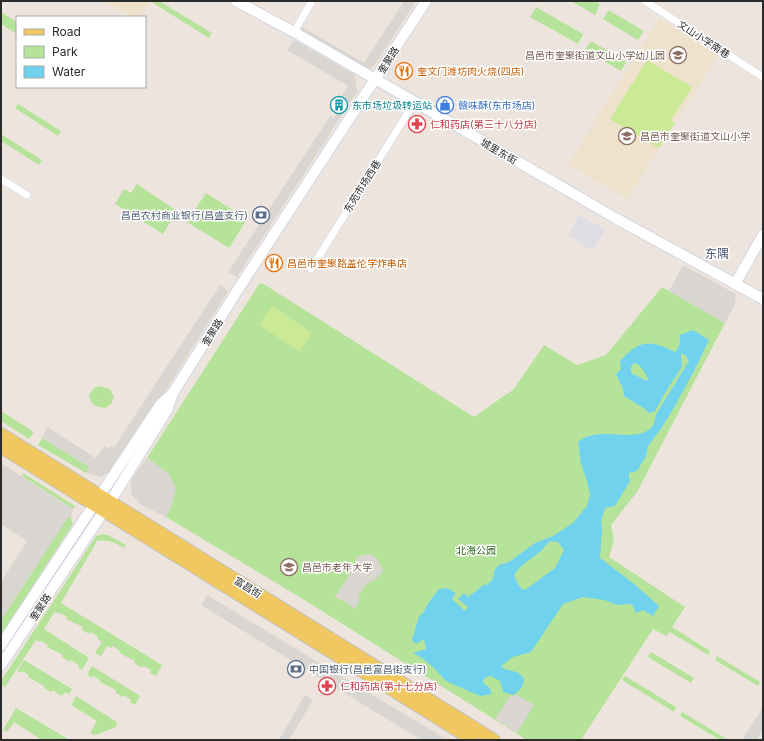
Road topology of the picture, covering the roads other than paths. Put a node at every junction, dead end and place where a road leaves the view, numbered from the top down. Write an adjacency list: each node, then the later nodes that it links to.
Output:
1 (312, 1): 5 (street)
2 (426, 1): 7 (street, 奎聚路)
3 (645, 1): 6 (street, 文山小学南巷)
4 (240, 2): 5 (street, 城里东街)
5 (294, 32): 7 (street, 城里东街)
6 (763, 77)
7 (375, 80): 8 (street, 城里东街); 17 (street, 奎聚路)
8 (414, 103): 12 (street, 东苑市场西巷); 13 (street, 城里东街)
9 (1, 179): 10 (street)
10 (27, 196)
11 (763, 235): 13 (street)
12 (311, 269)
13 (735, 284): 14 (street, 城里东街)
14 (763, 299)
15 (1, 434): 17 (main road, 富昌街)
16 (1, 447): 17 (main road, 富昌街)
17 (102, 503): 18 (street); 19 (street, 奎聚路); 20 (main road, 富昌街)
18 (1, 645)
19 (1, 666)
20 (470, 736): 21 (main road, 富昌街)
21 (494, 740)

